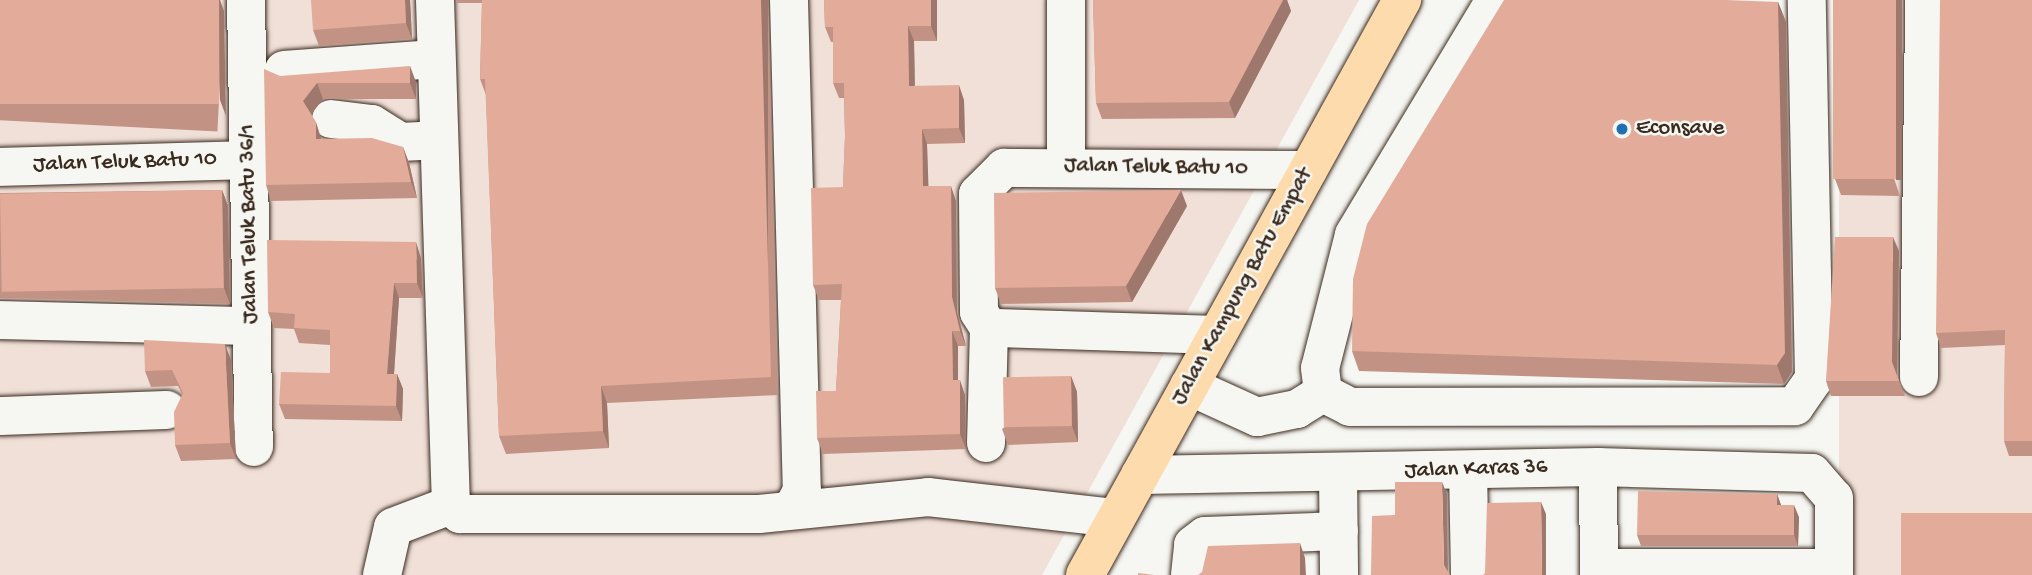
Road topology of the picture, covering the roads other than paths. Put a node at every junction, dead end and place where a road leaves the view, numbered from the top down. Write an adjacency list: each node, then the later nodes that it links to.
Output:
1 (246, 0): 13 (street, Jalan Teluk Batu 36/1)
2 (435, 0): 9 (street)
3 (789, 0): 33 (street)
4 (1066, 0): 14 (street)
5 (1402, 0): 16 (main road, Jalan Kampung Batu Empat)
6 (1495, 0): 23 (street)
7 (1807, 0): 23 (street)
8 (1924, 0): 21 (street)
9 (435, 59): 10 (street); 12 (street)
10 (285, 71)
11 (331, 119): 12 (street)
12 (435, 140): 32 (street)
13 (250, 160): 15 (street, Jalan Teluk Batu 10); 18 (street, Jalan Teluk Batu 36/1)
14 (1066, 165): 16 (street, Jalan Teluk Batu 10); 19 (street, Jalan Teluk Batu 10)
15 (0, 167)
16 (1308, 170): 20 (main road, Jalan Kampung Batu Empat)
17 (0, 320): 18 (street)
18 (252, 326): 27 (street, Jalan Teluk Batu 36/1)
19 (989, 328): 20 (street); 26 (street)
20 (1217, 335): 22 (main road, Jalan Kampung Batu Empat)
21 (1919, 377)
22 (1189, 386): 23 (street); 31 (main road, Jalan Kampung Batu Empat)
23 (1323, 393)
24 (167, 411): 25 (street)
25 (0, 416)
26 (986, 443)
27 (254, 447)
28 (1598, 467): 29 (street, Jalan Karas 36); 38 (street, Jalan Karas 36); 39 (street)
29 (1468, 470): 30 (street, Jalan Karas 36); 43 (street)
30 (1338, 474): 31 (street, Jalan Karas 36); 35 (street)
31 (1140, 475): 34 (main road, Jalan Kampung Batu Empat)
32 (451, 505): 33 (street); 40 (street)
33 (792, 509): 34 (street)
34 (1116, 518): 41 (main road, Jalan Kampung Batu Empat)
35 (1339, 531): 36 (street); 42 (street)
36 (1189, 567)
37 (1731, 571): 38 (street); 39 (street)
38 (1834, 571)
39 (1599, 572)
40 (382, 575)
41 (1085, 575)
42 (1339, 575)
43 (1470, 575)

